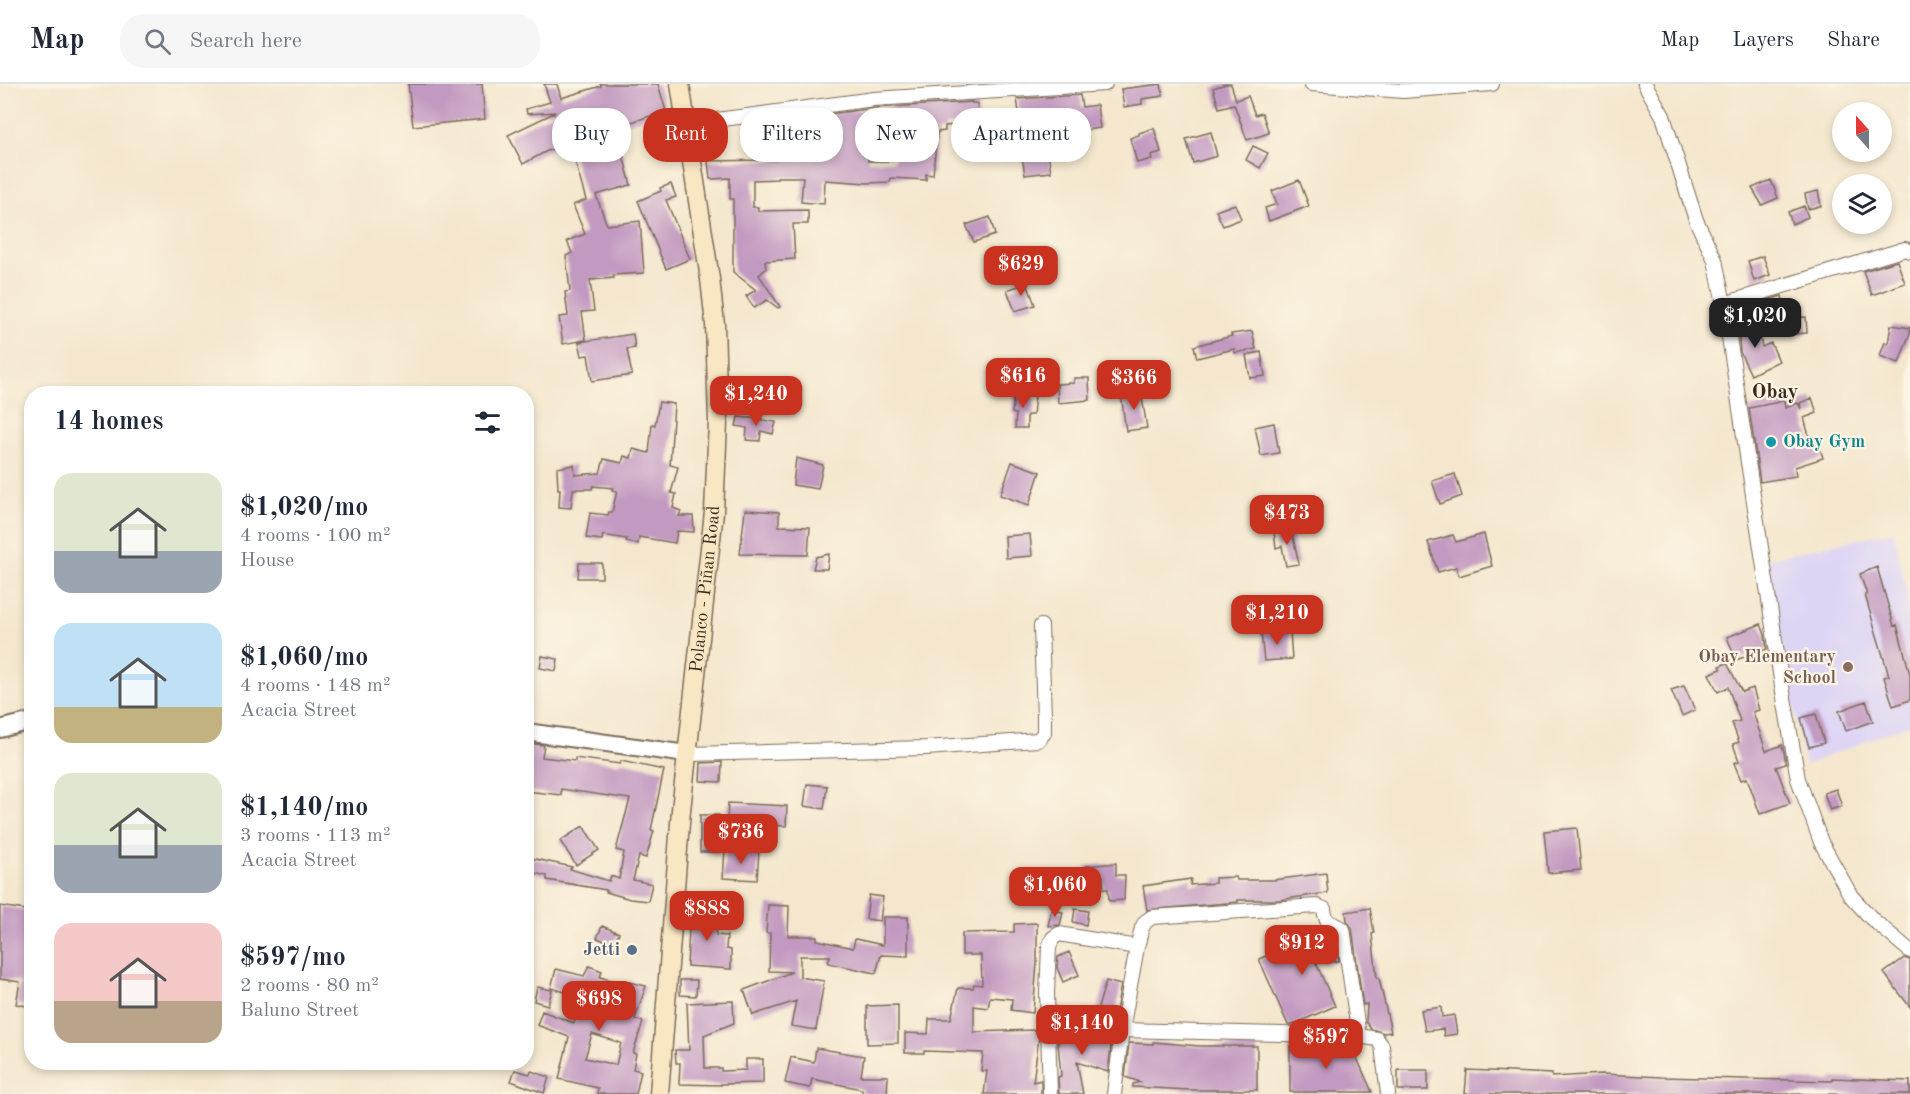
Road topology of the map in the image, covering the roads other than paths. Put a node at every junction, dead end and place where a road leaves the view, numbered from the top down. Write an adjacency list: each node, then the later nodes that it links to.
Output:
1 (680, 84): 6 (main road, Polanco - Piñan Road)
2 (1105, 84): 7 (street)
3 (1311, 84): 4 (street)
4 (1492, 84)
5 (1645, 84): 10 (street)
6 (684, 108)
7 (728, 118)
8 (692, 162): 15 (main road, Polanco - Piñan Road)
9 (1910, 251): 10 (street)
10 (1724, 304): 17 (street)
11 (1041, 626): 15 (street)
12 (24, 724): 13 (street)
13 (0, 729)
14 (534, 733): 15 (street)
15 (687, 754): 20 (main road, Polanco - Piñan Road)
16 (1137, 947): 18 (street); 19 (street); 21 (street)
17 (1910, 951)
18 (1122, 1030): 19 (street); 22 (street)
19 (1359, 1036): 23 (street)
20 (659, 1094)
21 (1050, 1094)
22 (1114, 1094)
23 (1388, 1094)

